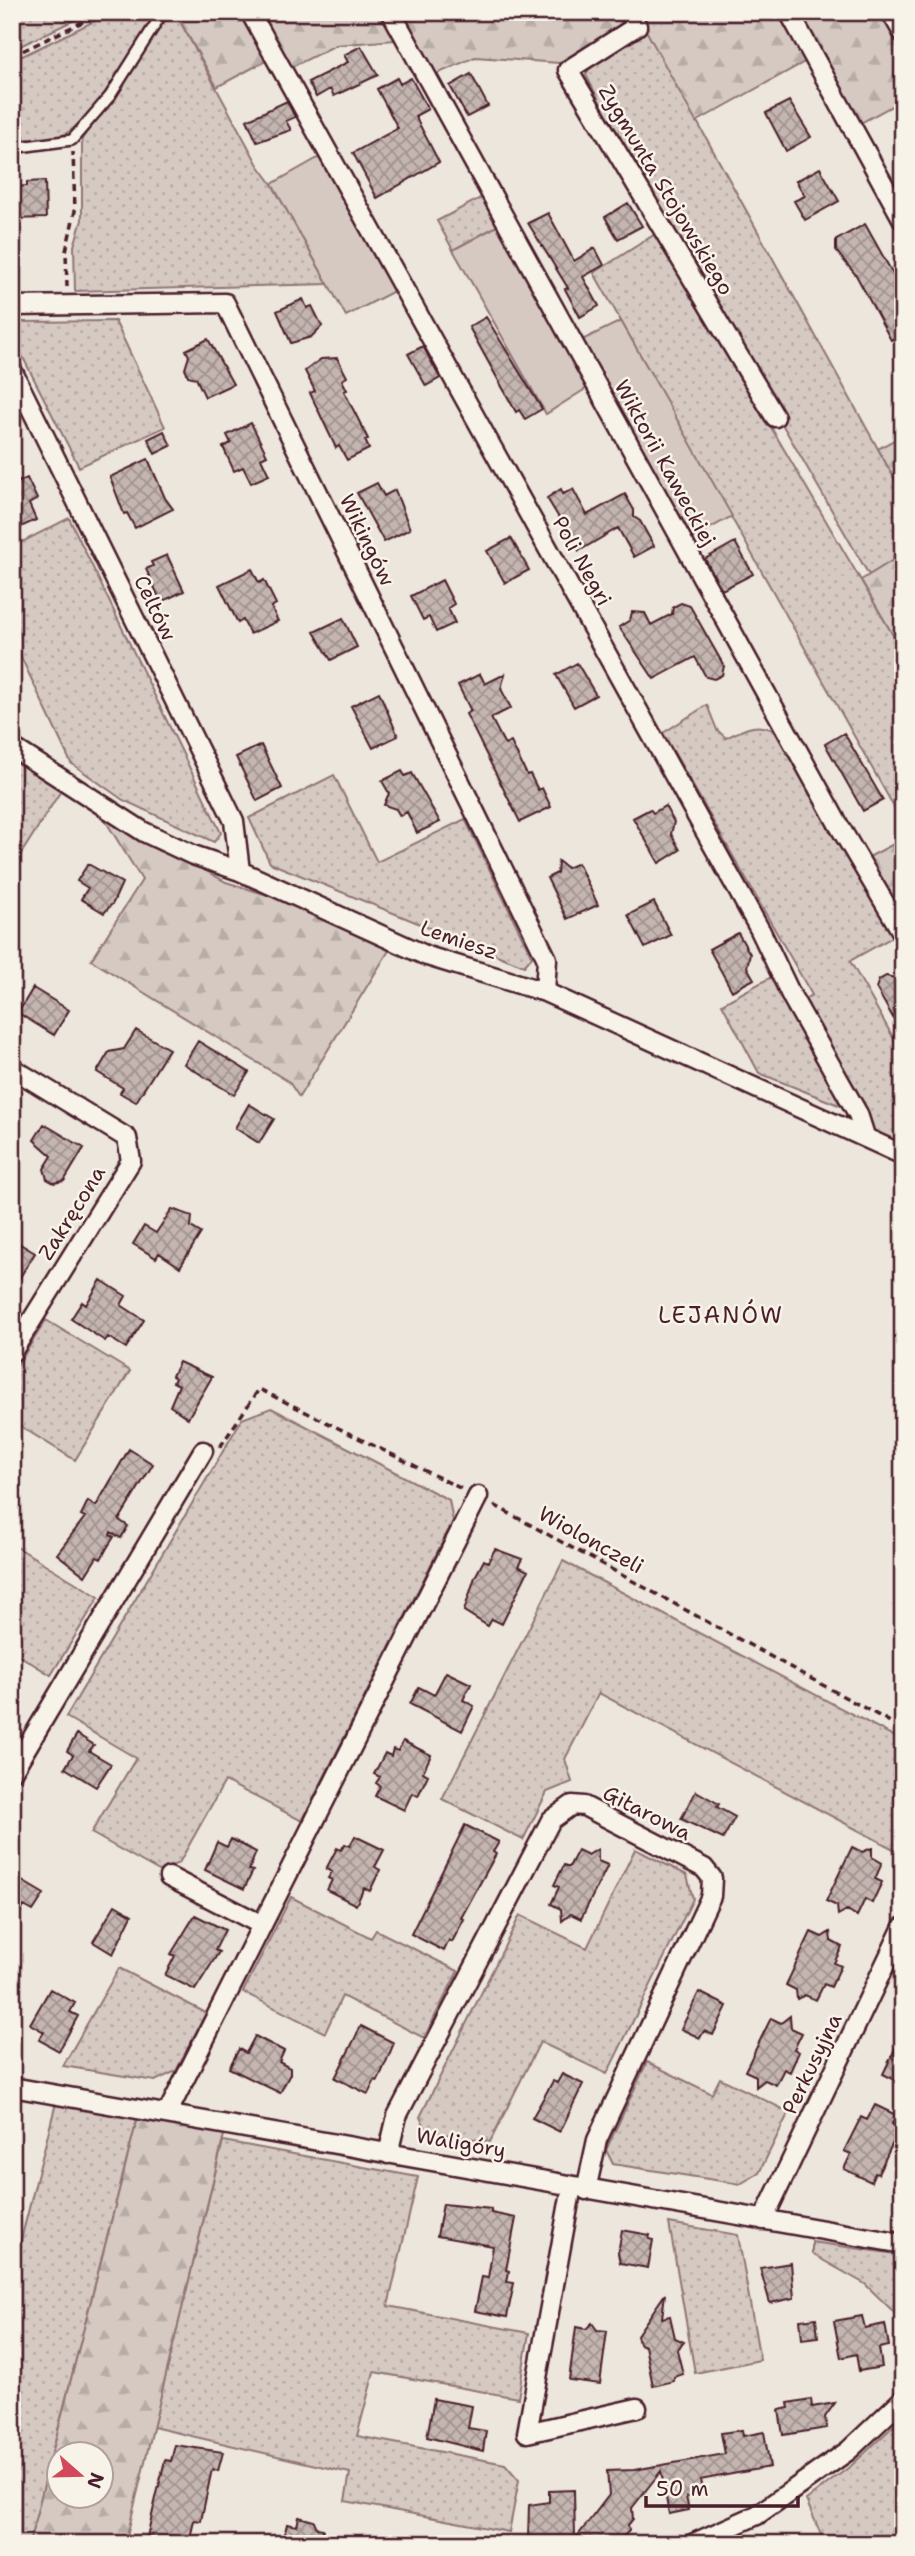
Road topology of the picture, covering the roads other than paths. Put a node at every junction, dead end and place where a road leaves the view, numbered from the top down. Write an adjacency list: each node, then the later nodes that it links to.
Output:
1 (163, 12): 8 (lane)
2 (250, 12): 18 (street, Poli Negri)
3 (391, 12): 15 (street, Wiktorii Kaweckiej)
4 (629, 12): 12 (street, Zygmunta Stojowskiego)
5 (789, 12): 9 (street)
6 (891, 12): 7 (street)
7 (903, 33)
8 (12, 148)
9 (903, 220)
10 (12, 306): 16 (street, Wikingów)
11 (12, 370): 14 (street, Celtów)
12 (775, 417)
13 (12, 747): 14 (street, Lemiesz)
14 (240, 871): 16 (street, Lemiesz)
15 (903, 934)
16 (545, 992): 18 (street, Lemiesz)
17 (12, 1068): 20 (street, Zakręcona)
18 (865, 1136): 19 (street, Lemiesz)
19 (903, 1155)
20 (12, 1352)
21 (203, 1451): 23 (street)
22 (478, 1496): 25 (street)
23 (12, 1772)
24 (169, 1877): 25 (street)
25 (262, 1925): 28 (street)
26 (903, 1927): 31 (street, Perkusyjna)
27 (12, 2087): 28 (street, Waligóry)
28 (167, 2114): 29 (street, Waligóry)
29 (388, 2154): 30 (street, Waligóry); 30 (street, Gitarowa)
30 (579, 2188): 31 (street, Waligóry); 34 (street, Gitarowa)
31 (763, 2220): 32 (street, Waligóry)
32 (903, 2244)
33 (903, 2399): 35 (street)
34 (638, 2408)
35 (724, 2537): 36 (street)
36 (692, 2544)

